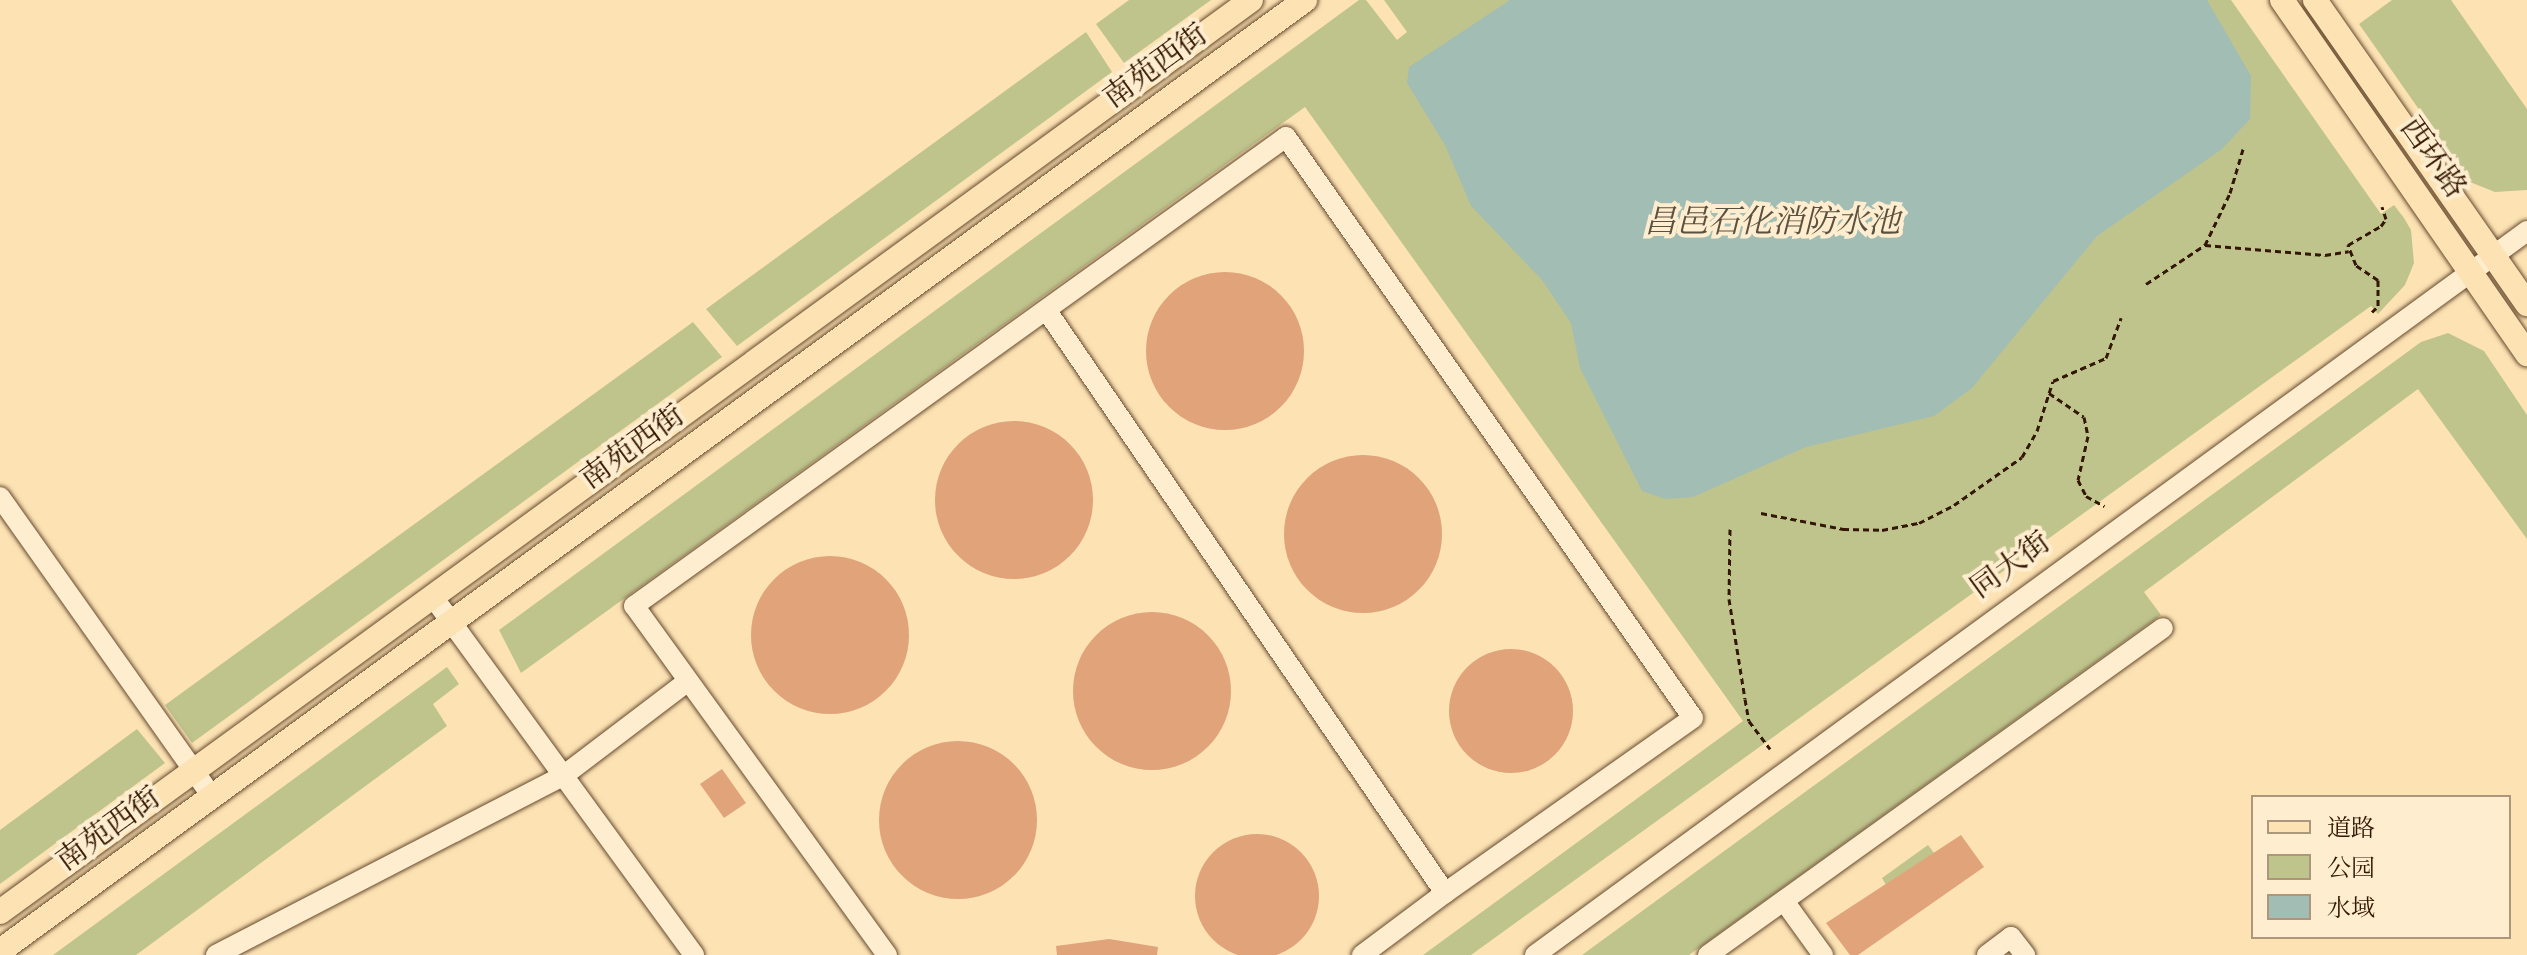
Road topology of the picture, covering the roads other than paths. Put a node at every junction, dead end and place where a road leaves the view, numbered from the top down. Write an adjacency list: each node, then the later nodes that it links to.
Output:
1 (1251, 0): 12 (main road, 南苑西街)
2 (1305, 0): 13 (main road, 南苑西街)
3 (2282, 0): 7 (main road, 西环路)
4 (2315, 0): 6 (main road, 西环路)
5 (2527, 231): 6 (street, 同大街)
6 (2491, 253): 7 (street, 同大街); 8 (main road, 西环路)
7 (2468, 270): 10 (main road, 西环路); 27 (street, 同大街)
8 (2527, 304)
9 (1047, 311): 15 (street); 19 (street); 19 (street)
10 (2527, 354)
11 (0, 497): 16 (street)
12 (433, 597): 13 (street); 16 (main road, 南苑西街)
13 (451, 622): 17 (street); 18 (main road, 南苑西街)
14 (2163, 628): 20 (street)
15 (688, 681): 17 (street); 25 (street)
16 (194, 771): 18 (street); 21 (main road, 南苑西街)
17 (563, 776): 23 (street); 24 (street)
18 (212, 796): 22 (main road, 南苑西街)
19 (1445, 893): 26 (street)
20 (1784, 901): 28 (street); 29 (street)
21 (0, 912)
22 (0, 951)
23 (216, 955)
24 (694, 955)
25 (887, 955)
26 (1362, 955)
27 (1535, 955)
28 (1708, 955)
29 (1823, 955)
30 (1987, 955): 31 (street)
31 (2025, 955)

